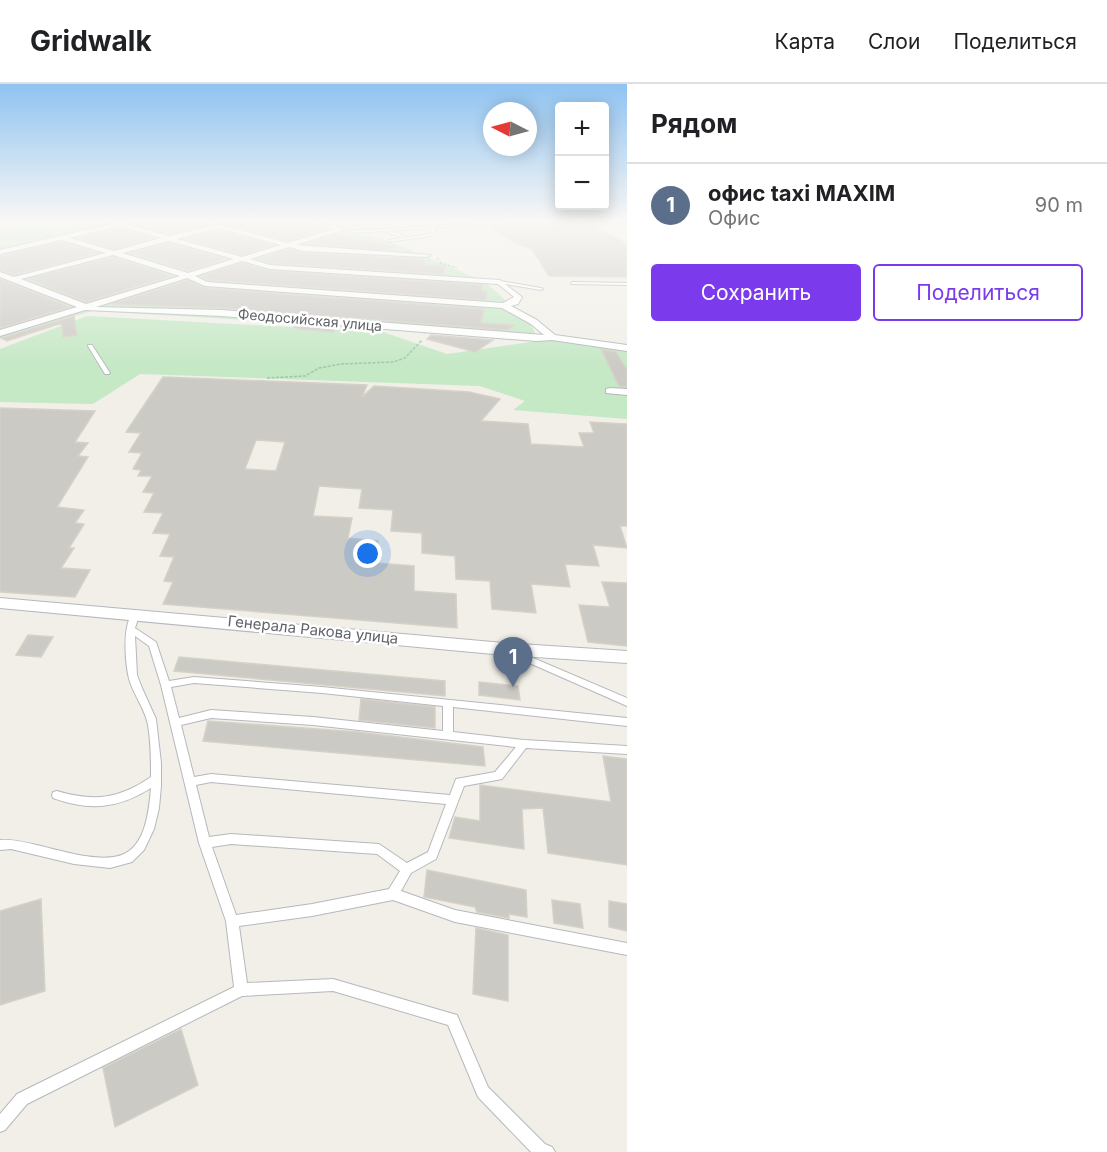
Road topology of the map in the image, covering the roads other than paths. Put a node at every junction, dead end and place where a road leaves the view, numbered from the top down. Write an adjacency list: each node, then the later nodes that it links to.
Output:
1 (49, 270): 7 (street)
2 (169, 270): 6 (street)
3 (203, 270): 6 (street)
4 (316, 270): 8 (street)
5 (0, 274): 7 (street, Феодосийская улица)
6 (186, 275): 12 (street); 13 (street)
7 (14, 279): 13 (street, Феодосийская улица)
8 (500, 282): 11 (lane); 12 (street)
9 (572, 283): 10 (lane)
10 (627, 284)
11 (541, 289)
12 (504, 306): 17 (street)
13 (84, 307): 15 (street); 17 (street, Феодосийская улица)
14 (0, 319): 15 (street)
15 (19, 327): 16 (street)
16 (0, 333)
17 (552, 337): 19 (street, Феодосийская улица)
18 (90, 346): 20 (lane)
19 (626, 348)
20 (107, 373)
21 (610, 391): 22 (street)
22 (627, 392)
23 (0, 603): 24 (street, Генерала Ракова улица)
24 (133, 621): 25 (street, Генерала Ракова улица); 27 (lane); 35 (lane)
25 (504, 649): 26 (street, Генерала Ракова улица); 28 (lane)
26 (627, 657)
27 (166, 685): 29 (lane); 31 (lane)
28 (627, 702)
29 (448, 704): 30 (lane); 32 (lane)
30 (627, 722)
31 (176, 723): 32 (lane); 36 (lane)
32 (448, 736): 33 (lane)
33 (524, 744): 34 (lane); 38 (lane)
34 (627, 750)
35 (156, 778): 37 (lane); 40 (lane)
36 (190, 782): 38 (lane); 39 (lane)
37 (57, 795)
38 (453, 800): 41 (lane)
39 (205, 843): 41 (lane); 43 (lane)
40 (0, 844)
41 (406, 869): 42 (lane)
42 (393, 894): 43 (lane); 44 (lane)
43 (232, 921): 45 (lane)
44 (627, 949)
45 (241, 990): 46 (lane); 47 (lane)
46 (0, 1125)
47 (547, 1152)

